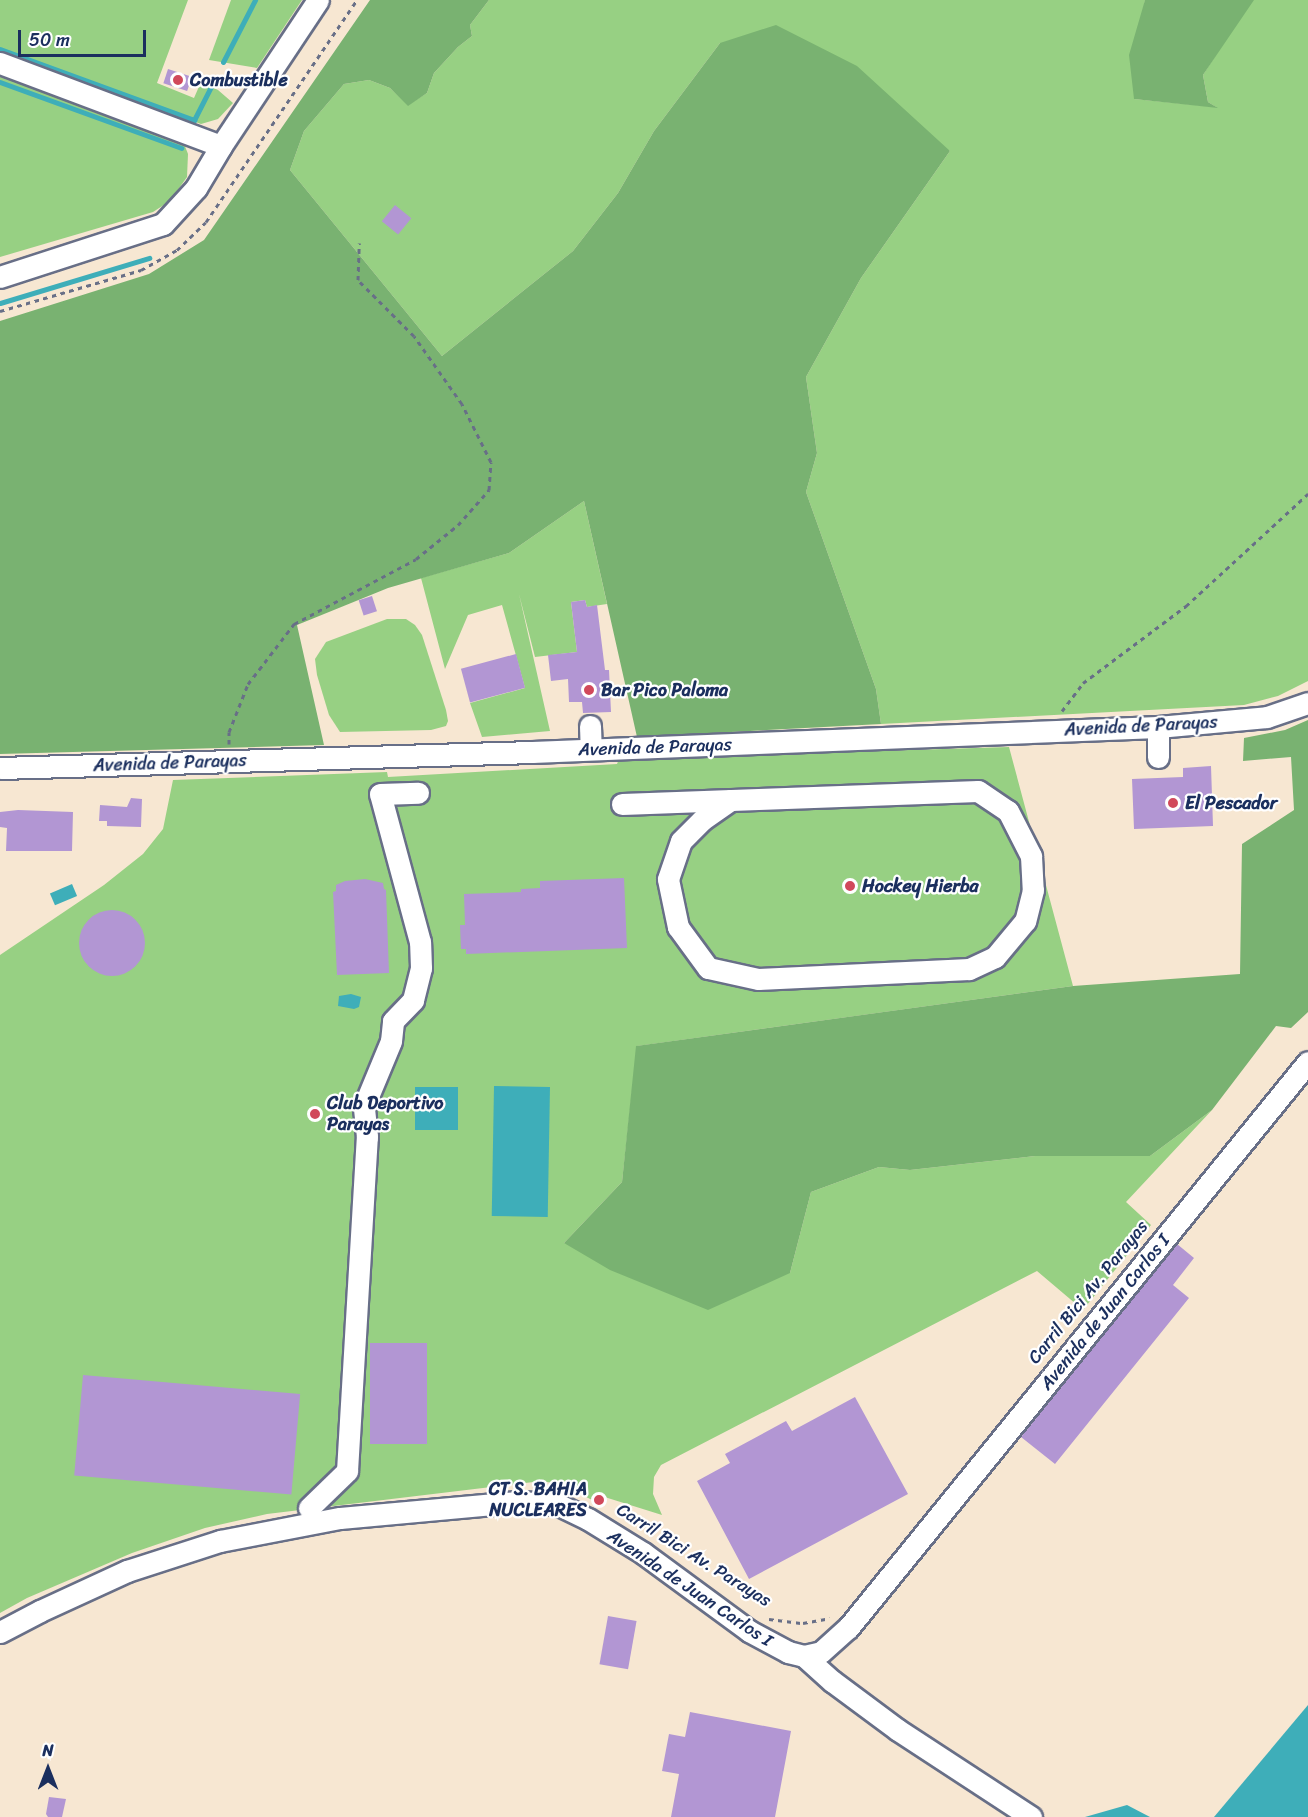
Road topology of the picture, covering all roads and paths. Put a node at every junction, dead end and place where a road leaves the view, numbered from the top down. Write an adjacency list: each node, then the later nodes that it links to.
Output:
1 (318, 0): 3 (street)
2 (0, 63): 3 (street)
3 (221, 146): 5 (street)
4 (359, 243): 13 (path)
5 (0, 278)
6 (1308, 494): 10 (path)
7 (1308, 703): 9 (street, Avenida de Parayas)
8 (590, 726): 11 (street)
9 (1158, 727): 10 (street, Avenida de Parayas); 12 (street)
10 (1048, 730): 11 (street, Avenida de Parayas)
11 (591, 749): 13 (street, Avenida de Parayas)
12 (1158, 757)
13 (229, 761): 14 (street, Avenida de Parayas)
14 (0, 768)
15 (418, 793): 19 (street)
16 (731, 800): 16 (street); 17 (street)
17 (622, 804)
18 (1308, 1062): 23 (street, Avenida de Juan Carlos I)
19 (309, 1508)
20 (834, 1616): 21 (path, Carril Bici Av. Parayas)
21 (767, 1618)
22 (0, 1632): 23 (street, Avenida de Juan Carlos I)
23 (804, 1656): 24 (street)
24 (1031, 1817)

